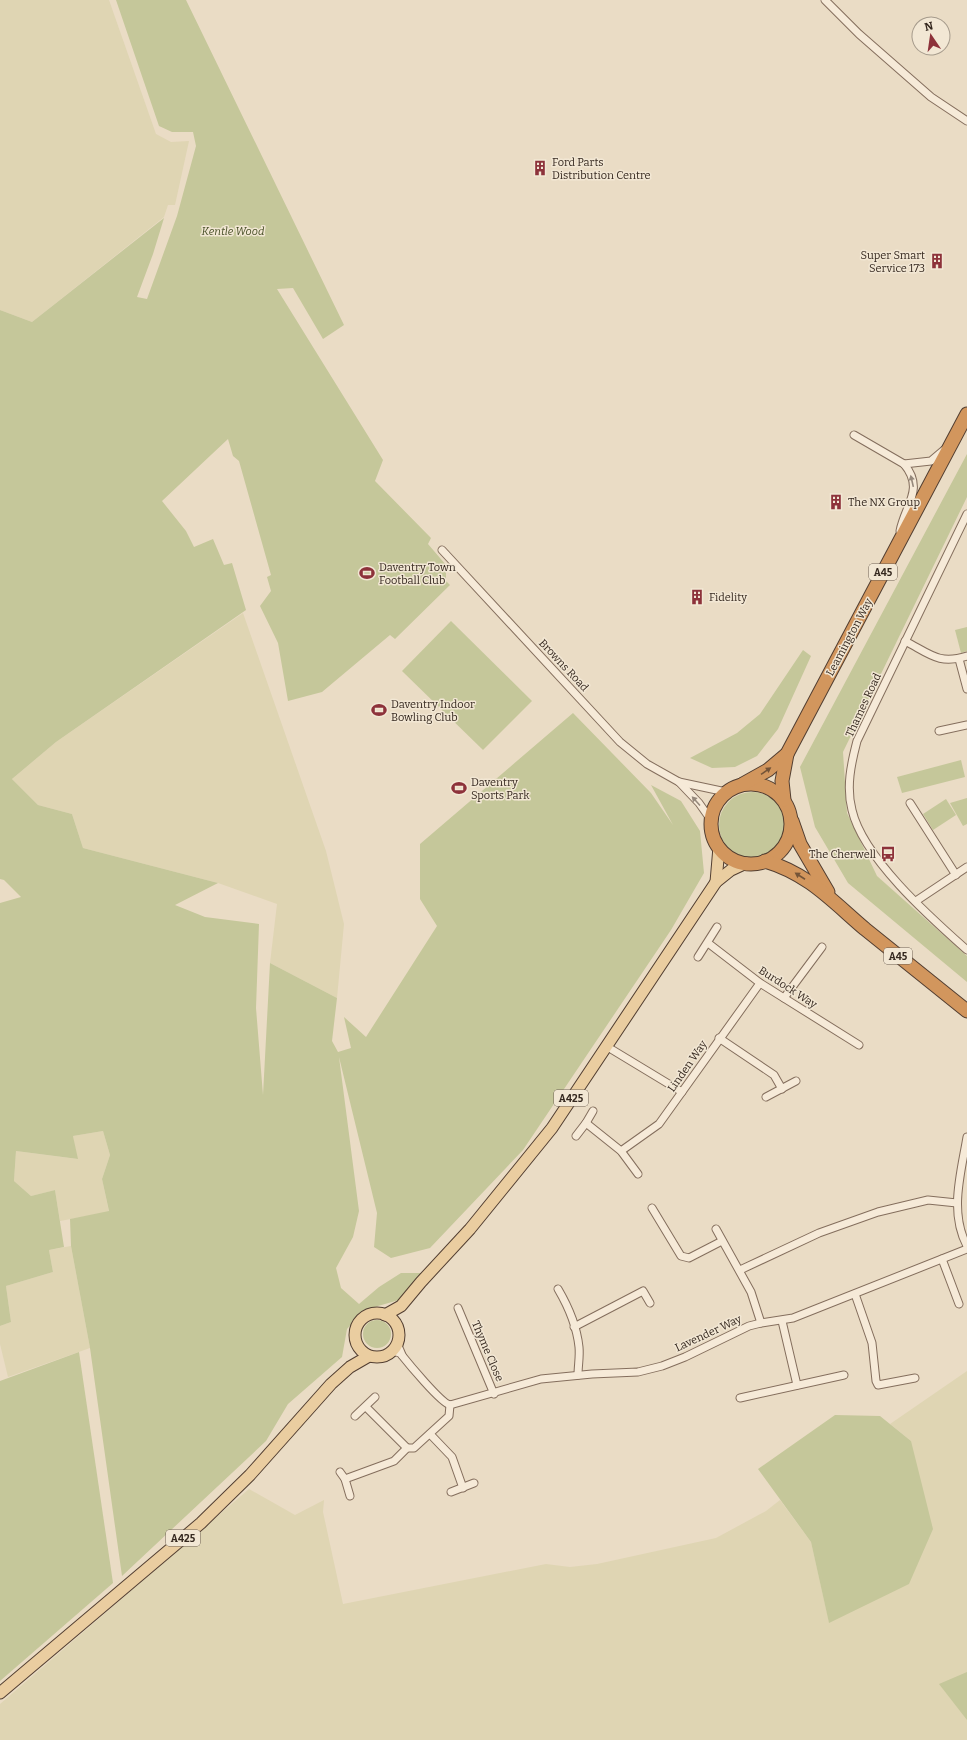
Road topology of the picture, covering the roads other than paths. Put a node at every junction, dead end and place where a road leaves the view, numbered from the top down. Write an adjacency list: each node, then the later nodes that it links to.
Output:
1 (825, 0): 2 (street)
2 (967, 121)
3 (967, 414): 5 (highway, Leamington Way / A45)
4 (854, 435): 6 (street)
5 (951, 445): 6 (street); 8 (highway, Leamington Way / A45)
6 (904, 464): 8 (street, one-way to 6)
7 (967, 514): 10 (street, Thames Road)
8 (898, 545): 16 (highway, Leamington Way / A45)
9 (442, 550): 17 (street, Browns Road)
10 (905, 641): 12 (street); 31 (street, Thames Road)
11 (967, 656): 12 (street)
12 (959, 659): 13 (street)
13 (967, 688)
14 (967, 725): 15 (street)
15 (939, 731)
16 (786, 754): 18 (highway, Leamington Way / A45, one-way to 16); 20 (highway, Leamington Way / A45)
17 (679, 782): 19 (street, Browns Road); 23 (street, Browns Road, one-way to 17)
18 (743, 784): 19 (highway); 20 (highway)
19 (726, 792): 23 (highway)
20 (784, 800): 22 (highway)
21 (910, 802): 28 (street)
22 (791, 817): 25 (highway); 30 (highway, A45)
23 (711, 820): 24 (highway)
24 (719, 847): 26 (highway); 29 (main road)
25 (766, 861): 26 (highway); 30 (highway, A45, one-way to 25)
26 (746, 863): 29 (main road)
27 (967, 867): 28 (street)
28 (956, 874): 31 (street)
29 (716, 882): 42 (main road, A425)
30 (831, 898): 39 (highway, A45)
31 (916, 901): 35 (street, Thames Road)
32 (717, 927): 33 (street)
33 (708, 943): 36 (street); 37 (street, Burdock Way)
34 (822, 947): 38 (street)
35 (967, 950)
36 (698, 958)
37 (760, 983): 38 (street, Burdock Way); 40 (street, Linden Way)
38 (784, 998): 41 (street, Burdock Way)
39 (967, 1011)
40 (719, 1038): 44 (street); 45 (street, Linden Way)
41 (859, 1045)
42 (606, 1046): 45 (street); 66 (main road, A425)
43 (796, 1081): 44 (street)
44 (782, 1089): 46 (street)
45 (682, 1092): 51 (street, Linden Way)
46 (766, 1097)
47 (593, 1111): 48 (street)
48 (586, 1123): 49 (street); 51 (street)
49 (576, 1136)
50 (967, 1137): 52 (street)
51 (622, 1151): 53 (street)
52 (965, 1158): 54 (street)
53 (638, 1174)
54 (957, 1203): 58 (street); 61 (street)
55 (652, 1208): 57 (street)
56 (716, 1229): 57 (street)
57 (722, 1241): 61 (street)
58 (967, 1246)
59 (967, 1249): 60 (street, Lavender Way)
60 (942, 1259): 63 (street, Lavender Way); 65 (street)
61 (740, 1270): 72 (street)
62 (558, 1289): 74 (street)
63 (855, 1294): 71 (street, Lavender Way); 81 (street)
64 (650, 1303): 74 (street)
65 (959, 1304)
66 (401, 1306): 68 (main road, A425); 73 (main road, A425)
67 (458, 1308): 69 (street, Thyme Close)
68 (385, 1315): 73 (main road); 75 (main road)
69 (462, 1317): 70 (street, Thyme Close); 83 (street, Thyme Close)
70 (455, 1321)
71 (782, 1321): 72 (street, Lavender Way); 82 (street)
72 (761, 1323): 80 (street, Lavender Way)
73 (396, 1324): 76 (main road)
74 (574, 1327): 80 (street)
75 (358, 1346): 77 (main road); 78 (main road, A425)
76 (395, 1347): 77 (main road); 86 (street)
77 (369, 1356): 78 (main road, A425)
78 (350, 1367): 97 (main road, A425)
79 (844, 1375): 82 (street)
80 (578, 1376): 83 (street, Lavender Way)
81 (915, 1378)
82 (796, 1385): 85 (street)
83 (494, 1394): 86 (street, Lavender Way)
84 (375, 1397): 87 (street)
85 (740, 1398)
86 (450, 1405): 89 (street)
87 (366, 1407): 88 (street); 90 (street)
88 (355, 1416)
89 (430, 1434): 90 (street); 94 (street)
90 (407, 1448): 92 (street)
91 (340, 1472): 92 (street)
92 (346, 1479): 96 (street)
93 (474, 1484): 94 (street)
94 (463, 1488): 95 (street)
95 (451, 1492)
96 (350, 1496)
97 (0, 1693)

